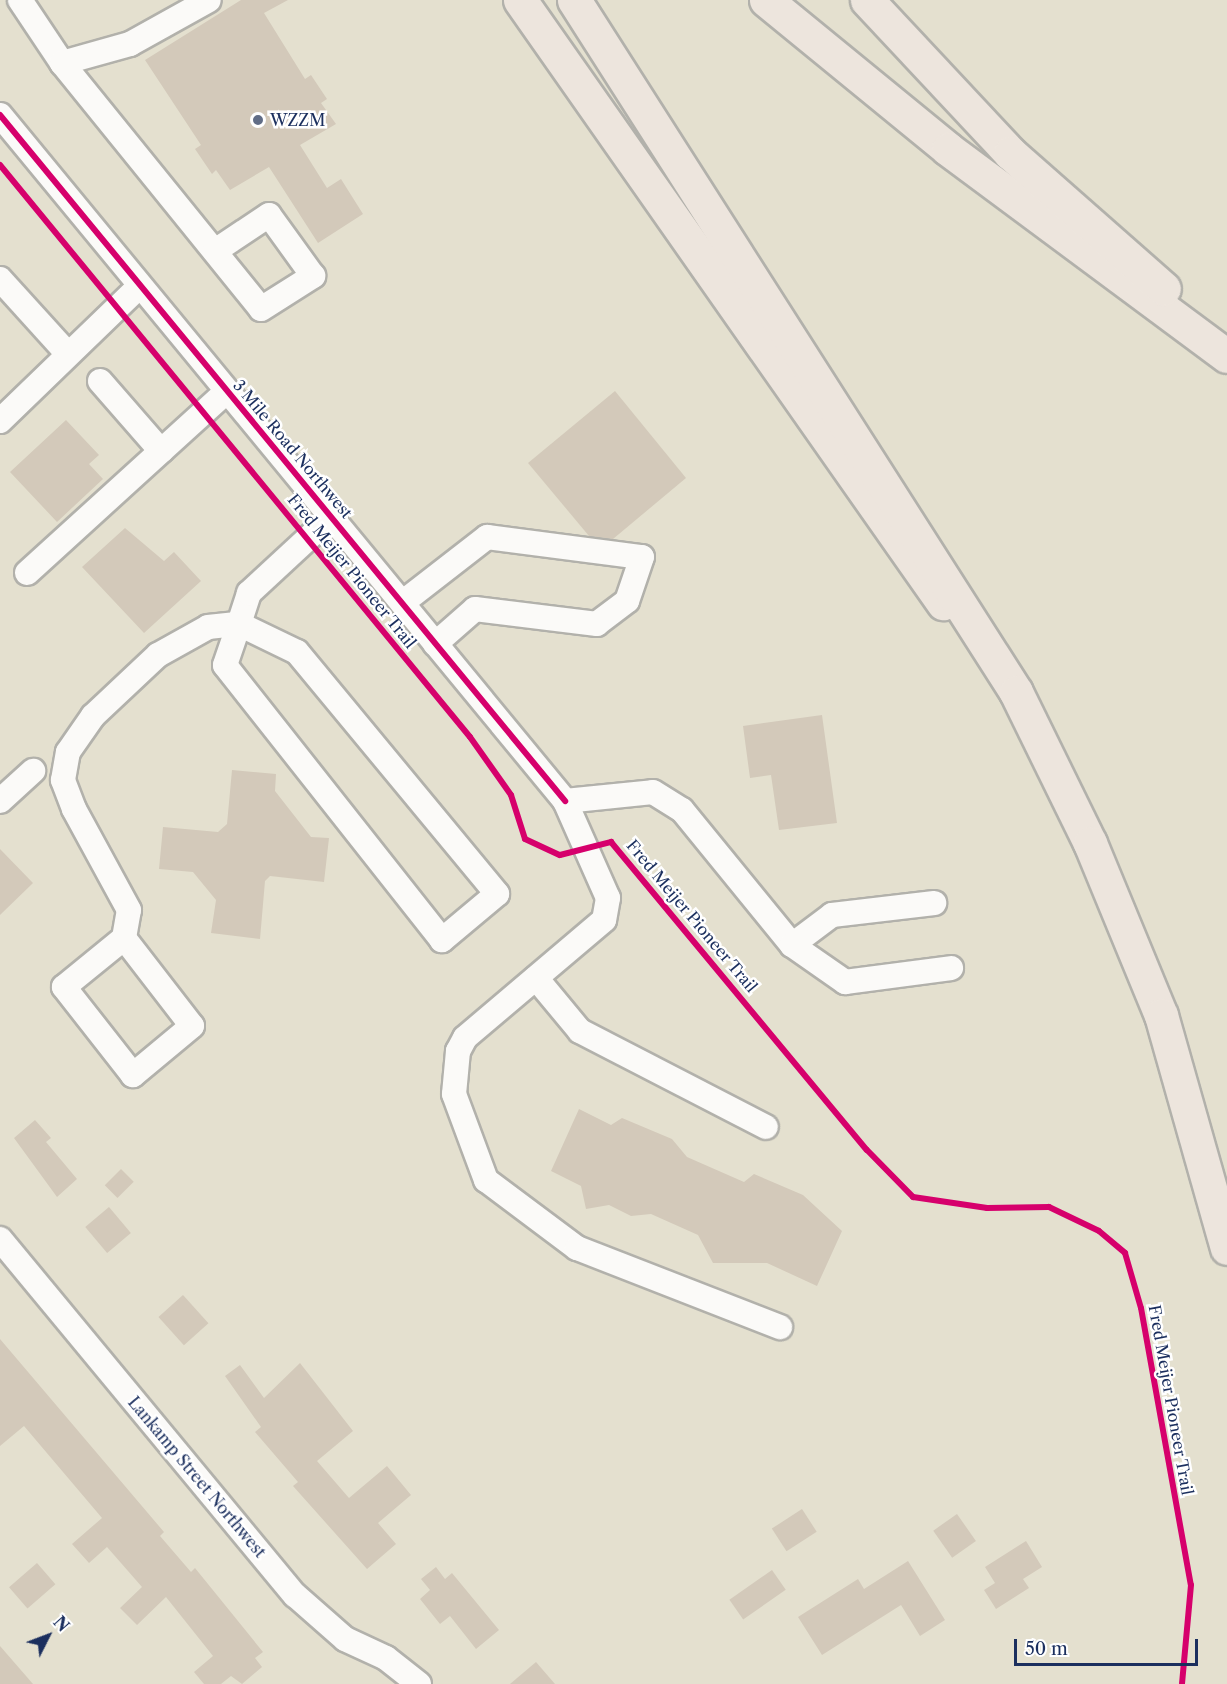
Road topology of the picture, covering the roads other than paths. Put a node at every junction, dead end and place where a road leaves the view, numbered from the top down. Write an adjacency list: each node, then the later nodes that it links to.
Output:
1 (20, 0): 7 (street)
2 (520, 0): 24 (highway)
3 (574, 0): 24 (highway)
4 (766, 0): 14 (highway)
5 (867, 0): 12 (highway)
6 (199, 3): 7 (street)
7 (62, 63): 9 (street)
8 (0, 115): 11 (street, 3 Mile Road Northwest)
9 (215, 251)
10 (0, 279): 13 (street)
11 (140, 286): 13 (street); 16 (street, 3 Mile Road Northwest)
12 (1227, 343)
13 (68, 354): 17 (street)
14 (1227, 356)
15 (100, 381): 18 (street)
16 (227, 391): 18 (street); 19 (street, 3 Mile Road Northwest)
17 (0, 421)
18 (161, 451): 20 (street)
19 (331, 517): 21 (street, 3 Mile Road Northwest); 22 (street)
20 (27, 573)
21 (402, 603): 23 (street, 3 Mile Road Northwest); 23 (street)
22 (239, 624): 22 (street); 29 (street)
23 (435, 644): 27 (street, 3 Mile Road Northwest)
24 (1016, 692): 35 (highway)
25 (33, 771): 26 (street)
26 (0, 801)
27 (565, 801): 30 (street); 32 (street, 3 Mile Road Northwest)
28 (934, 903): 30 (street)
29 (124, 938): 29 (street)
30 (792, 945): 31 (street)
31 (951, 969)
32 (536, 978): 33 (street); 36 (street, 3 Mile Road Northwest)
33 (766, 1127)
34 (0, 1239): 37 (street, Lankamp Street Northwest)
35 (1227, 1248)
36 (780, 1326)
37 (419, 1684)

